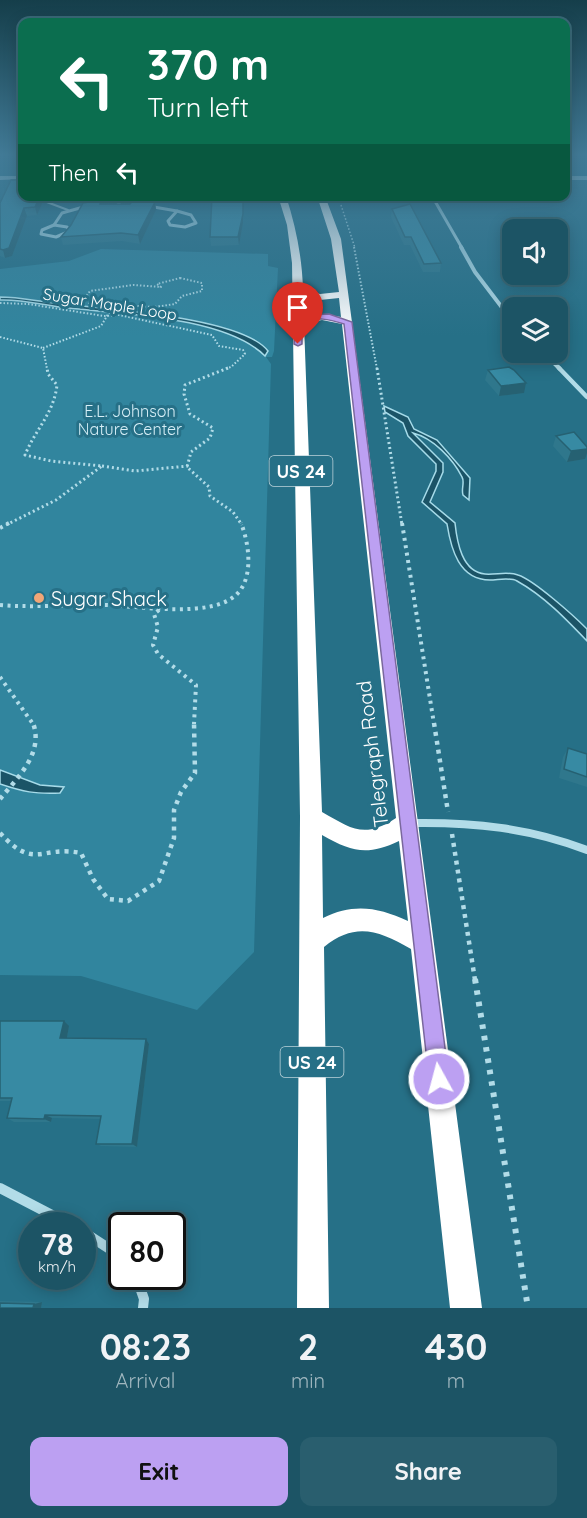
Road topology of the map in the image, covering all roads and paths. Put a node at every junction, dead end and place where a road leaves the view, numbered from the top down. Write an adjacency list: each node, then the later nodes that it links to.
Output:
1 (62, 214): 8 (street)
2 (175, 214): 3 (street)
3 (187, 214)
4 (287, 214): 9 (highway, US 24)
5 (327, 214): 10 (highway, Telegraph Road)
6 (344, 214): 28 (path)
7 (442, 214): 13 (street)
8 (54, 225): 8 (street)
9 (297, 291): 10 (highway); 16 (highway, US 24)
10 (344, 294): 15 (highway, Telegraph Road)
11 (0, 303): 14 (path, Sugar Maple Loop)
12 (113, 306): 12 (path); 14 (path)
13 (502, 308)
14 (105, 315): 18 (path); 22 (path, Sugar Maple Loop)
15 (348, 322): 16 (highway); 30 (highway, Telegraph Road)
16 (298, 323): 29 (highway, US 24)
17 (0, 338): 18 (path)
18 (43, 348): 21 (path)
19 (554, 363): 20 (street)
20 (587, 397)
21 (102, 466): 22 (path); 23 (path)
22 (188, 466): 25 (path)
23 (0, 528)
24 (0, 605): 25 (path)
25 (159, 609): 31 (path)
26 (0, 677): 27 (path)
27 (0, 799)
28 (446, 799)
29 (311, 817): 30 (highway); 34 (highway, US 24)
30 (408, 823): 33 (street); 35 (highway, Telegraph Road)
31 (0, 833)
32 (455, 850): 42 (path)
33 (587, 850)
34 (312, 941): 35 (highway); 40 (highway, US 24)
35 (422, 942): 41 (highway, Telegraph Road)
36 (0, 1188): 37 (street)
37 (46, 1212)
38 (141, 1290): 39 (street)
39 (143, 1308)
40 (313, 1308)
41 (466, 1308)
42 (528, 1308)

